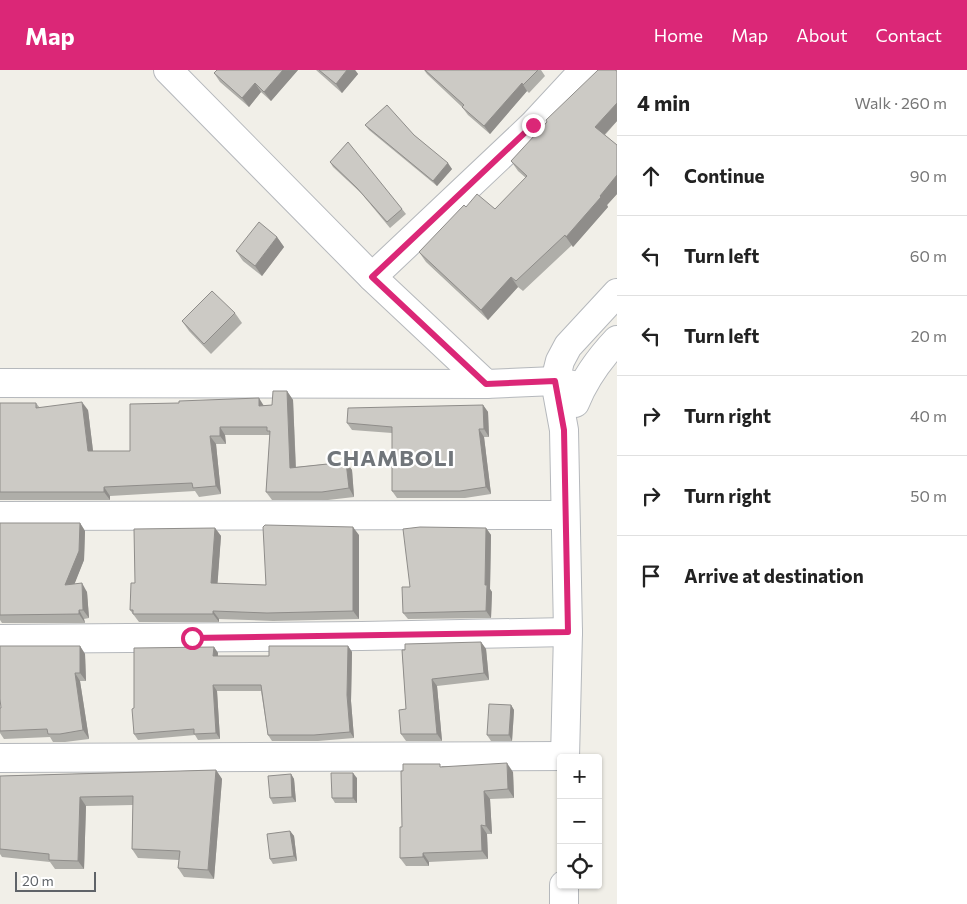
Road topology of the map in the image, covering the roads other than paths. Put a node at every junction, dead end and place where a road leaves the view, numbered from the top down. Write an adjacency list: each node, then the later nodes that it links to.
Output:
1 (584, 70): 3 (street)
2 (179, 74): 3 (street)
3 (372, 277): 8 (street)
4 (617, 293): 6 (street)
5 (617, 340): 9 (street)
6 (555, 381): 8 (street); 9 (street); 10 (street)
7 (0, 383): 8 (street)
8 (486, 384)
9 (581, 387): 10 (street)
10 (564, 430): 11 (street)
11 (565, 515): 12 (street); 13 (street)
12 (0, 516)
13 (568, 632): 14 (street); 15 (street)
14 (0, 639)
15 (565, 754)
16 (557, 757): 17 (street)
17 (0, 758)
18 (564, 889): 19 (street)
19 (564, 904)

